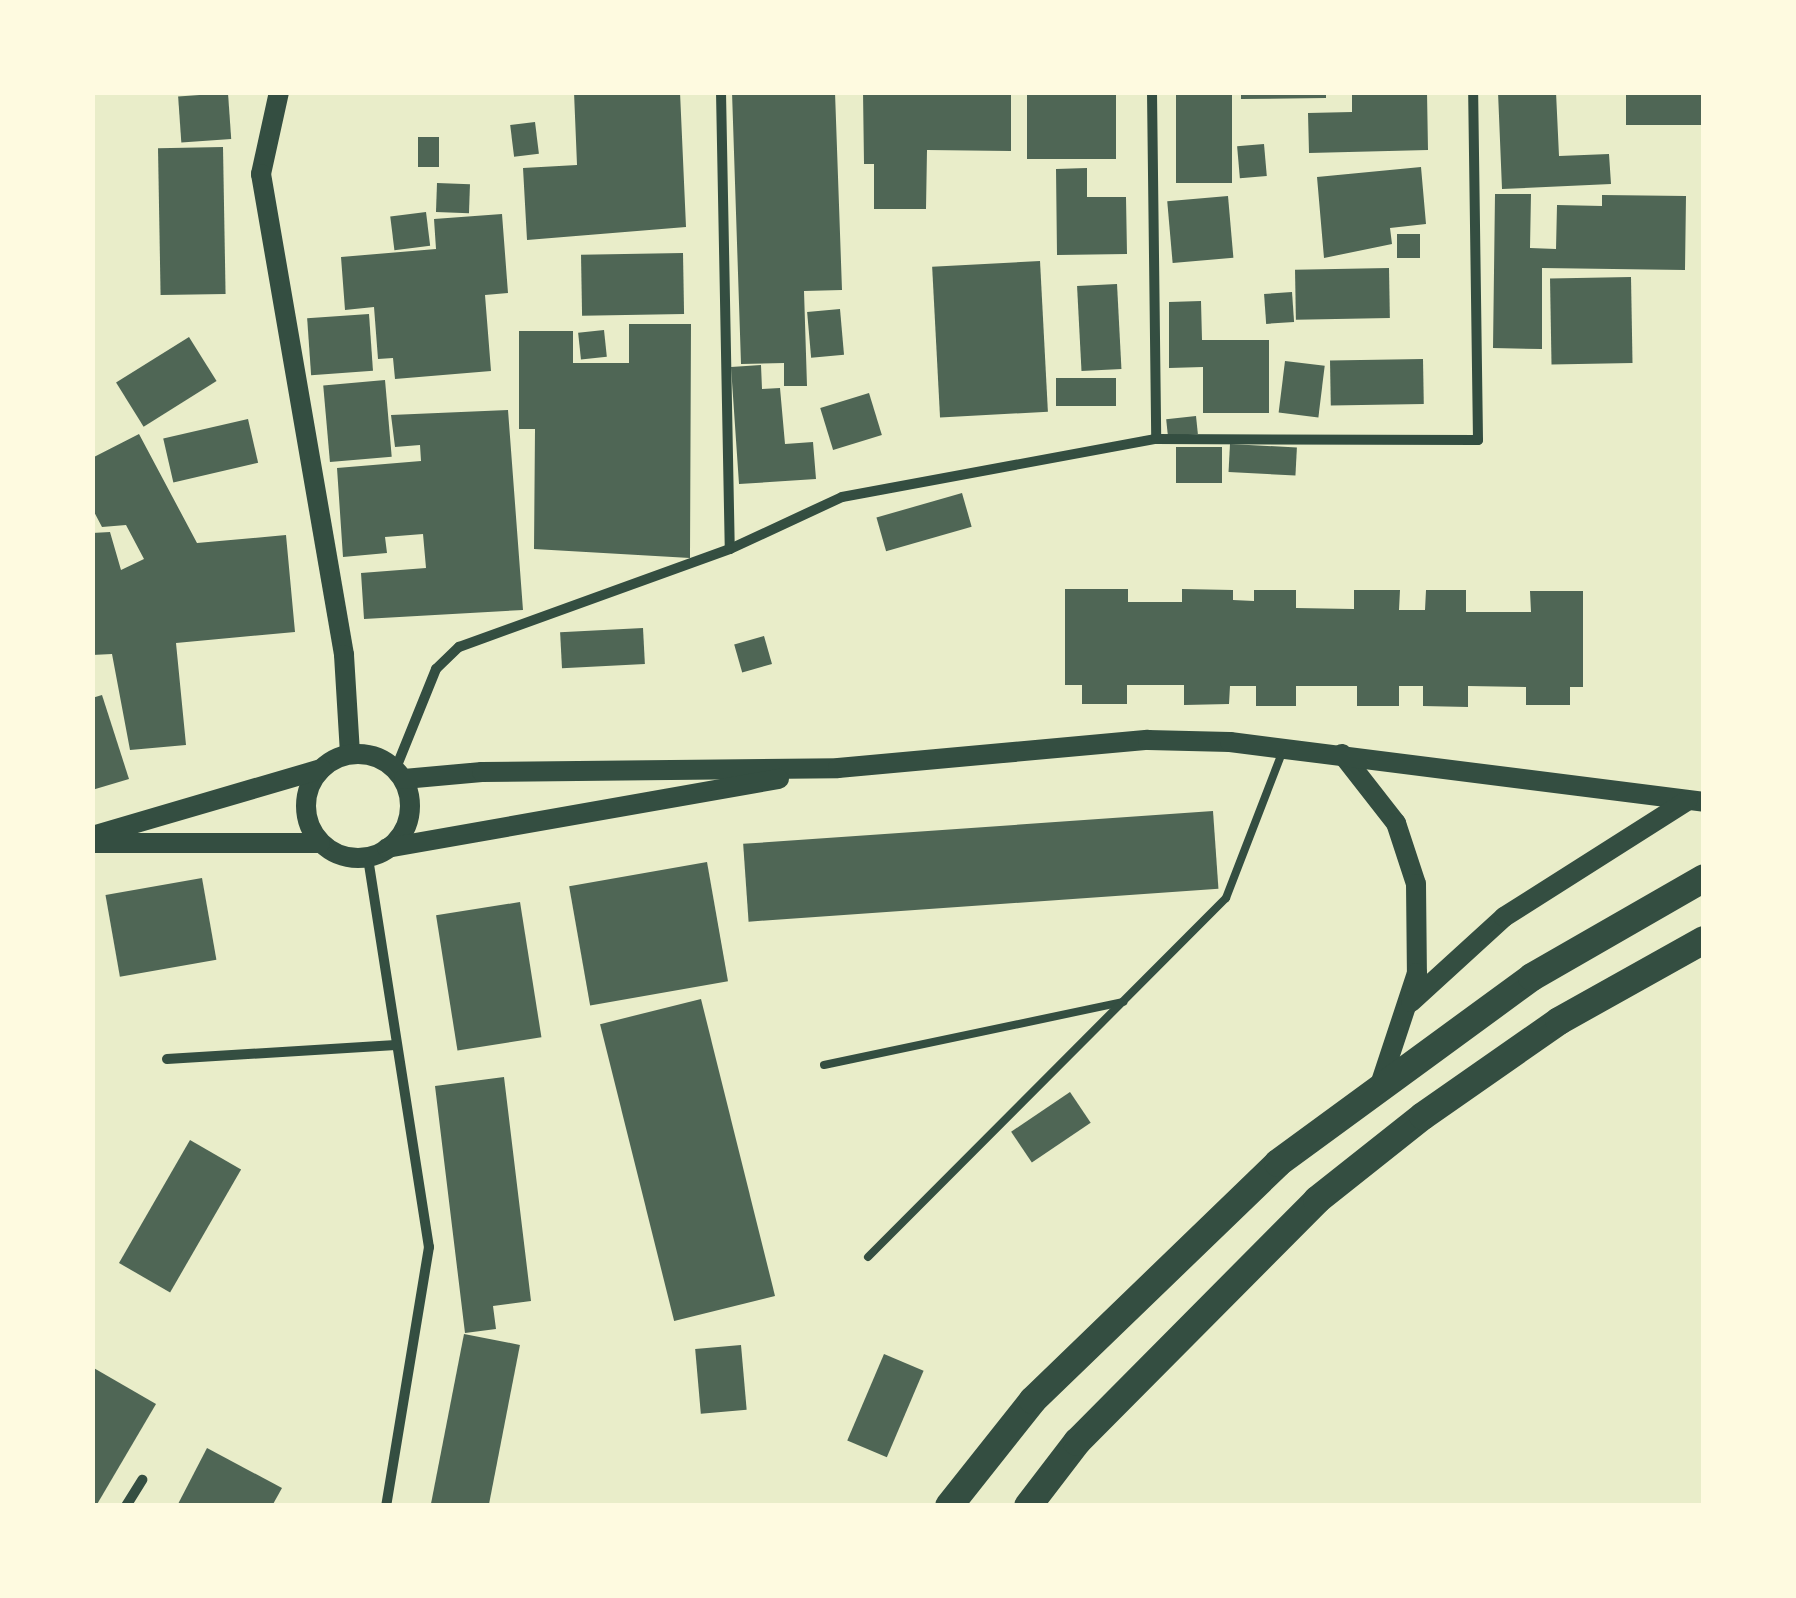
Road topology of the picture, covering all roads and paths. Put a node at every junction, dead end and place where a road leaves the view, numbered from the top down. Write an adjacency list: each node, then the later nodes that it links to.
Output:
1 (279, 92): 8 (main road)
2 (720, 92): 6 (street)
3 (1152, 92): 5 (street)
4 (1473, 92): 5 (street)
5 (1156, 439): 6 (street)
6 (730, 549): 12 (street)
7 (1285, 746): 9 (main road); 10 (main road); 19 (lane)
8 (350, 754): 11 (main road); 12 (main road)
9 (1342, 754): 13 (main road); 20 (main road)
10 (838, 768): 12 (main road); 16 (main road)
11 (321, 769): 14 (main road); 15 (main road)
12 (400, 773): 16 (main road)
13 (1695, 802): 20 (main road)
14 (92, 840): 15 (main road)
15 (320, 842): 16 (main road)
16 (378, 853): 21 (street)
17 (1704, 878): 24 (highway)
18 (1704, 940): 30 (highway)
19 (1122, 1002): 23 (lane); 25 (lane)
20 (1410, 1003): 24 (main road)
21 (396, 1045): 22 (street); 28 (street)
22 (167, 1059)
23 (824, 1065)
24 (1381, 1082): 29 (highway)
25 (868, 1257)
26 (142, 1480): 27 (street)
27 (126, 1506)
28 (386, 1506)
29 (949, 1506)
30 (1028, 1506)

